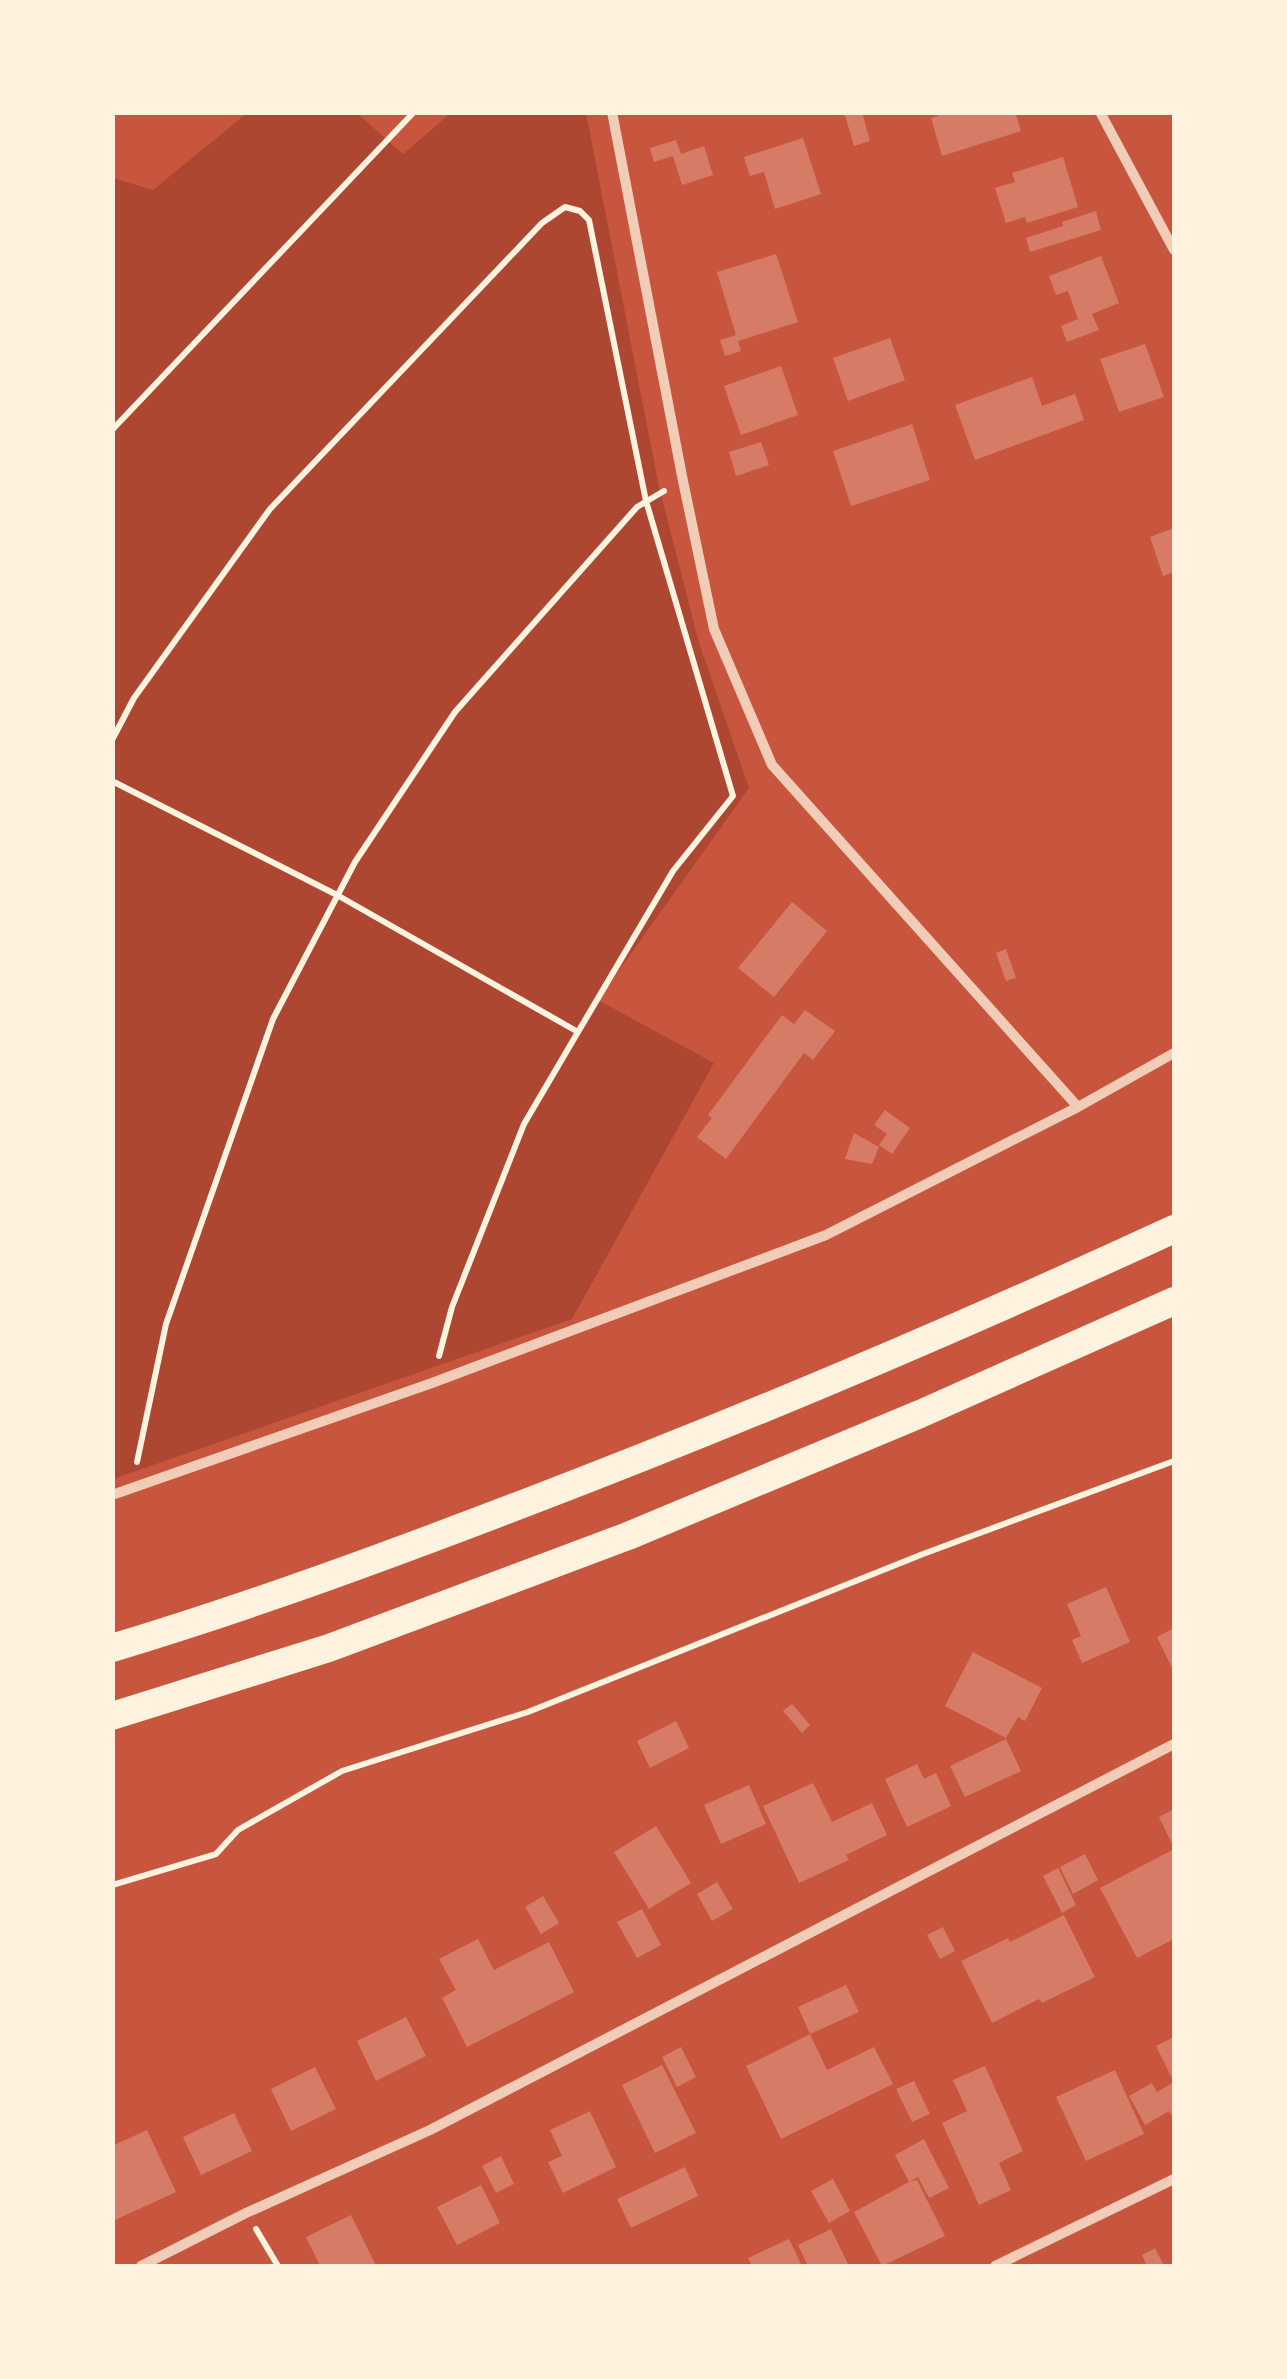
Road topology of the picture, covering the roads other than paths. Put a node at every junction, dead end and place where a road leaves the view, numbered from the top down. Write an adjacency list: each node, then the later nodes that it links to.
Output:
1 (612, 112): 5 (street)
2 (1100, 112): 3 (street)
3 (1174, 250)
4 (1174, 1053): 5 (street)
5 (1078, 1107): 8 (street)
6 (1174, 1229): 9 (highway)
7 (1174, 1301): 10 (highway)
8 (112, 1495)
9 (112, 1648)
10 (112, 1716)
11 (1174, 1744): 13 (street)
12 (1174, 2178): 14 (street)
13 (140, 2266)
14 (995, 2266)

